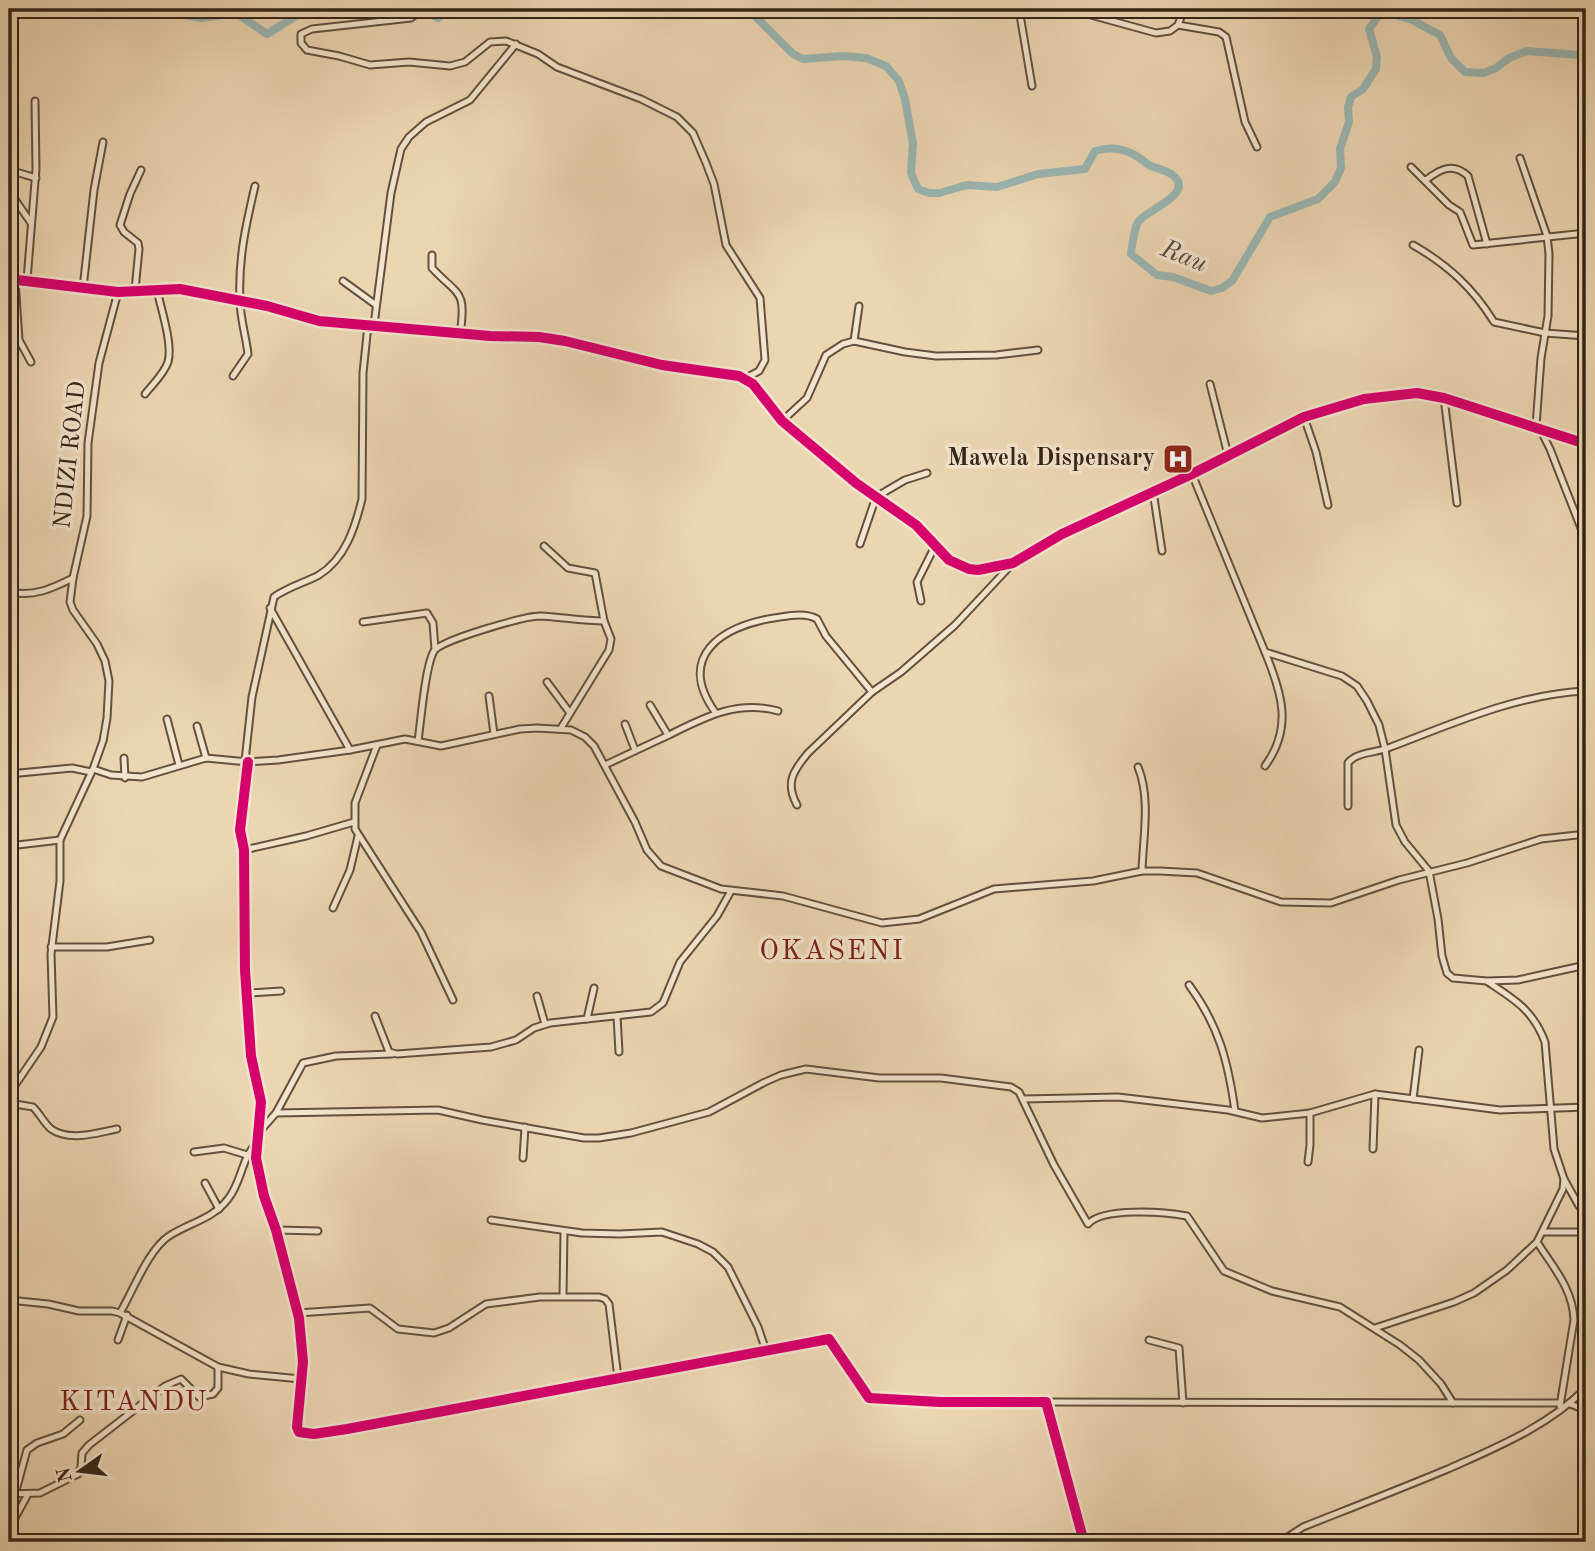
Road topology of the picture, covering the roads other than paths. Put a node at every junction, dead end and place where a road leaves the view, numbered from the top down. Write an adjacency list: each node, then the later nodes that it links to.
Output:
1 (423, 9): 6 (street)
2 (1019, 9): 7 (street)
3 (1069, 9): 5 (street)
4 (1184, 9): 5 (street)
5 (1178, 25): 10 (street)
6 (516, 44): 33 (street); 43 (street)
7 (1032, 86)
8 (35, 101): 15 (street)
9 (103, 142): 28 (street)
10 (1258, 147)
11 (1520, 158): 21 (street)
12 (1411, 167): 16 (street)
13 (9, 170): 15 (street)
14 (141, 170): 29 (street)
15 (36, 178): 19 (street)
16 (1426, 180): 22 (street); 22 (street)
17 (9, 185): 19 (street)
18 (255, 186): 32 (street)
19 (31, 223): 26 (street)
20 (1586, 233): 21 (street)
21 (1547, 236): 22 (street); 36 (street)
22 (1487, 244)
23 (1413, 245): 36 (street)
24 (432, 255): 37 (street)
25 (12, 279): 26 (street); 41 (street)
26 (27, 280): 28 (street)
27 (344, 281): 33 (street)
28 (83, 288): 31 (street)
29 (135, 290): 30 (street); 31 (street)
30 (157, 290): 32 (street); 45 (street)
31 (118, 292): 64 (street, NDIZI ROAD)
32 (240, 301): 35 (street); 42 (street)
33 (376, 305): 35 (street)
34 (859, 306): 39 (street)
35 (371, 325): 37 (street); 67 (street)
36 (1545, 333): 38 (street); 49 (street)
37 (460, 334): 43 (street)
38 (1586, 336)
39 (854, 341): 40 (street); 48 (street)
40 (1038, 350)
41 (31, 362)
42 (233, 376)
43 (746, 378): 48 (street)
44 (1210, 384): 51 (street)
45 (145, 394)
46 (1444, 397): 47 (street); 49 (street); 56 (street)
47 (1304, 417): 51 (street); 57 (street)
48 (782, 421): 55 (street)
49 (1537, 427): 50 (street); 58 (street)
50 (1586, 444)
51 (1228, 455): 53 (street)
52 (927, 473): 55 (street)
53 (1192, 474): 54 (street); 71 (street)
54 (1153, 491): 62 (street); 63 (street)
55 (876, 497): 59 (street); 61 (street)
56 (1457, 503)
57 (1328, 505)
58 (1586, 541)
59 (860, 544)
60 (544, 546): 68 (street)
61 (935, 546): 63 (street); 66 (street)
62 (1162, 551)
63 (1013, 563): 74 (street)
64 (73, 578): 65 (street); 98 (street, NDIZI ROAD)
65 (9, 592)
66 (921, 601)
67 (271, 608): 89 (street); 93 (street)
68 (604, 621): 70 (street); 79 (street)
69 (363, 622): 70 (street)
70 (435, 649): 86 (street)
71 (1265, 652): 88 (street); 96 (street)
72 (547, 682): 79 (street)
73 (1586, 691): 88 (street)
74 (872, 692): 78 (street); 101 (street)
75 (489, 696): 84 (street)
76 (650, 705): 85 (street)
77 (778, 711): 78 (street)
78 (715, 712): 85 (street)
79 (570, 713): 83 (street)
80 (167, 719): 94 (street)
81 (625, 724): 90 (street)
82 (197, 726): 92 (street)
83 (561, 728): 84 (street); 95 (street)
84 (494, 734): 86 (street)
85 (668, 736): 90 (street)
86 (418, 741): 87 (street)
87 (377, 745): 89 (street); 103 (street)
88 (1385, 749): 102 (street); 110 (street)
89 (350, 750): 93 (street)
90 (635, 750): 95 (street)
91 (124, 758): 100 (street)
92 (206, 758): 93 (street); 94 (street)
93 (247, 762): 108 (street)
94 (179, 765): 100 (street)
95 (605, 765): 111 (street)
96 (1265, 766)
97 (1138, 767): 109 (street)
98 (92, 770): 99 (street); 100 (street); 106 (street, NDIZI ROAD)
99 (9, 774)
100 (125, 778)
101 (797, 805)
102 (1348, 806)
103 (354, 821): 105 (street); 108 (street)
104 (1586, 834): 110 (street)
105 (358, 836): 112 (street); 122 (street)
106 (60, 840): 107 (street); 114 (street, NDIZI ROAD)
107 (9, 846)
108 (244, 850): 120 (street)
109 (1142, 871): 110 (street); 111 (street)
110 (1429, 871): 116 (street)
111 (731, 891): 124 (street)
112 (333, 908)
113 (150, 940): 114 (street)
114 (51, 947): 130 (street, NDIZI ROAD)
115 (1586, 965): 116 (street)
116 (1487, 981): 136 (street)
117 (1189, 985): 137 (street)
118 (594, 988): 125 (street)
119 (281, 992): 120 (street)
120 (248, 993): 142 (street)
121 (537, 996): 126 (street)
122 (453, 1000)
123 (375, 1016): 129 (street)
124 (617, 1016): 125 (street); 128 (street)
125 (587, 1019): 126 (street)
126 (545, 1024): 129 (street)
127 (1419, 1050): 133 (street)
128 (620, 1052)
129 (394, 1054): 138 (street)
130 (9, 1094)
131 (1375, 1094): 133 (street); 139 (street); 144 (street)
132 (1023, 1099): 137 (street); 140 (street); 164 (street)
133 (1413, 1099): 136 (street)
134 (9, 1103): 141 (street)
135 (1586, 1107): 136 (street)
136 (1552, 1109): 149 (street)
137 (1235, 1111): 139 (street)
138 (276, 1113): 140 (street); 142 (street)
139 (1310, 1113): 148 (street)
140 (525, 1127): 147 (street)
141 (117, 1129)
142 (259, 1132): 143 (street)
143 (257, 1143): 146 (street); 154 (street)
144 (1373, 1149)
145 (194, 1152): 146 (street)
146 (247, 1155): 152 (street)
147 (523, 1158)
148 (1308, 1162)
149 (1564, 1179): 151 (street); 157 (street)
150 (205, 1183): 152 (street)
151 (1586, 1205)
152 (219, 1209): 163 (street)
153 (491, 1220): 156 (street)
154 (276, 1230): 155 (street); 162 (street)
155 (318, 1231)
156 (564, 1231): 160 (street); 167 (street)
157 (1543, 1232): 158 (street); 159 (street)
158 (1586, 1232)
159 (1537, 1242): 164 (street); 176 (street)
160 (563, 1296): 162 (street); 169 (street)
161 (9, 1300): 163 (street)
162 (298, 1313): 170 (street)
163 (124, 1314): 165 (street); 168 (street)
164 (1376, 1328): 174 (street)
165 (118, 1340)
166 (1149, 1340): 173 (street)
167 (766, 1351): 169 (street); 172 (street)
168 (218, 1367): 170 (street); 180 (street)
169 (618, 1378): 170 (street)
170 (301, 1379)
171 (1586, 1388): 175 (street)
172 (1046, 1402): 173 (street); 182 (street)
173 (1183, 1403): 174 (street)
174 (1453, 1403): 176 (street)
175 (1570, 1404): 176 (street); 177 (street)
176 (1560, 1407): 183 (street)
177 (1586, 1410)
178 (80, 1420): 179 (street)
179 (12, 1494): 180 (street)
180 (27, 1494): 181 (street)
181 (9, 1529)
182 (1084, 1542)
183 (1280, 1542)

